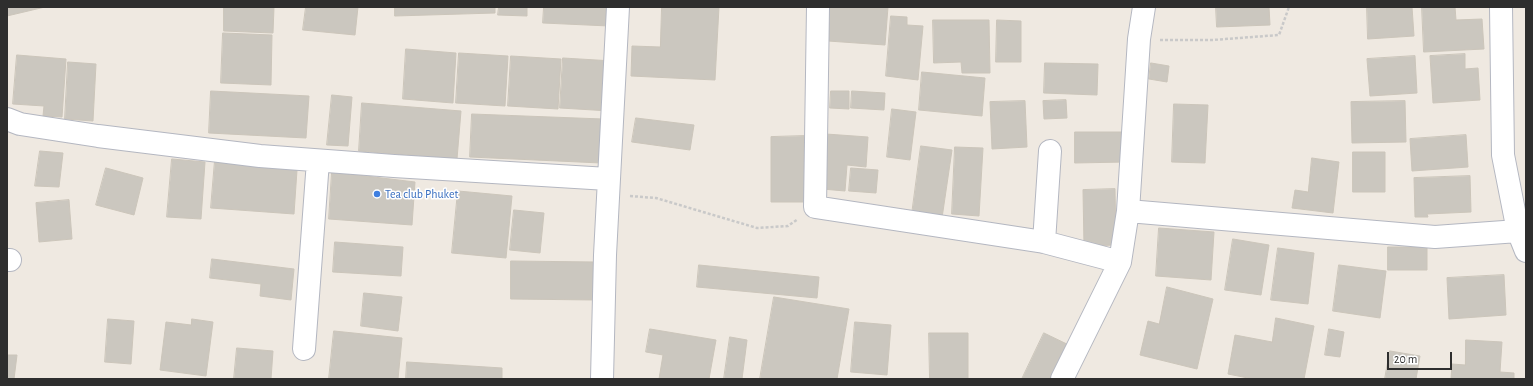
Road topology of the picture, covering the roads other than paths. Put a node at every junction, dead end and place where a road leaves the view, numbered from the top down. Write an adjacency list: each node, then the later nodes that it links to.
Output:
1 (618, 7): 8 (street)
2 (818, 7): 11 (street)
3 (1144, 7): 9 (street)
4 (1501, 7): 10 (street)
5 (7, 119): 7 (street)
6 (1050, 151): 11 (street)
7 (318, 161): 8 (street); 13 (street)
8 (608, 179): 14 (street)
9 (1128, 211): 10 (street); 12 (street)
10 (1522, 241)
11 (1044, 242): 12 (street)
12 (1120, 262): 15 (street)
13 (304, 349)
14 (602, 379)
15 (1062, 379)

